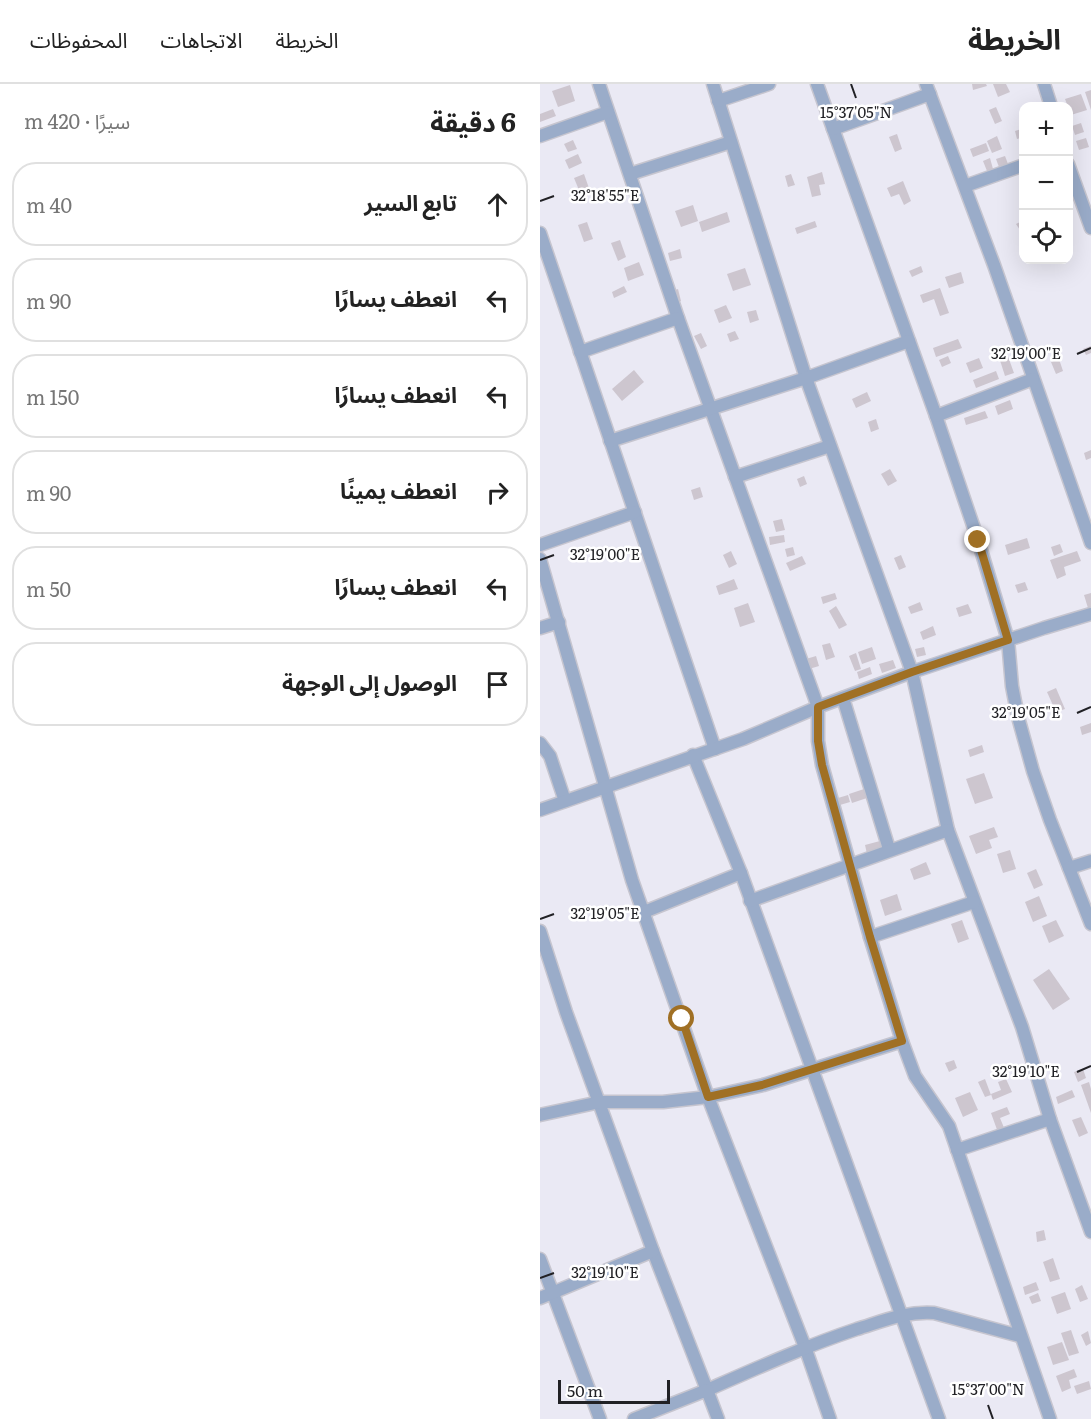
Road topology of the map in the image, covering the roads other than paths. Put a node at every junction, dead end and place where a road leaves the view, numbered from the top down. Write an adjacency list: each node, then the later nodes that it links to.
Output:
1 (599, 84): 9 (street)
2 (713, 84): 7 (street)
3 (769, 84): 7 (street)
4 (817, 84): 10 (street)
5 (1044, 84): 8 (street)
6 (928, 89): 10 (street); 16 (street)
7 (718, 101): 12 (street)
8 (1050, 102)
9 (608, 112): 11 (street); 14 (street)
10 (833, 129): 20 (street)
11 (540, 136)
12 (731, 142): 14 (street); 22 (street)
13 (1019, 166): 16 (street)
14 (630, 174): 19 (street)
15 (1073, 178): 17 (street)
16 (965, 186): 23 (street)
17 (1091, 228)
18 (540, 233): 21 (street)
19 (678, 318): 21 (street); 24 (street)
20 (909, 341): 22 (street); 25 (street)
21 (580, 352): 26 (street)
22 (806, 378): 24 (street); 27 (street)
23 (1033, 379): 25 (street); 30 (street)
24 (710, 408): 26 (street); 28 (street)
25 (936, 416): 36 (street)
26 (610, 441): 29 (street)
27 (830, 446): 28 (street); 37 (street)
28 (735, 477): 39 (street)
29 (634, 512): 31 (street); 41 (street)
30 (1091, 543)
31 (540, 545)
32 (540, 560): 34 (street)
33 (1091, 614): 36 (street)
34 (559, 622): 35 (street); 43 (street)
35 (540, 628)
36 (1008, 640): 37 (street); 50 (street)
37 (912, 672): 38 (street); 46 (street)
38 (843, 698): 39 (street); 47 (street)
39 (818, 707): 41 (street); 49 (street)
40 (540, 743): 44 (street)
41 (715, 749): 42 (street)
42 (693, 755): 43 (street); 51 (street)
43 (606, 787): 44 (street); 54 (street)
44 (565, 801): 45 (street)
45 (540, 810)
46 (948, 830): 47 (street); 53 (street)
47 (890, 849): 49 (street)
48 (1091, 861): 50 (street)
49 (850, 864): 52 (street); 57 (street)
50 (1069, 868): 55 (street)
51 (741, 873): 52 (street); 54 (street)
52 (750, 901): 59 (street)
53 (974, 902): 57 (street); 63 (street)
54 (644, 912): 60 (street)
55 (1091, 924)
56 (540, 931): 61 (street)
57 (870, 937): 58 (street)
58 (902, 1041): 59 (street); 64 (street)
59 (812, 1069): 60 (street); 70 (street)
60 (708, 1097): 61 (street); 72 (street)
61 (600, 1102): 62 (street); 66 (street)
62 (540, 1115)
63 (1050, 1119): 64 (street); 65 (street)
64 (957, 1150): 71 (street)
65 (1091, 1232)
66 (653, 1251): 68 (street); 73 (street)
67 (540, 1258): 68 (street)
68 (553, 1293): 69 (street); 74 (street)
69 (540, 1298)
70 (901, 1315): 71 (street); 72 (street); 78 (street)
71 (1020, 1336): 79 (street)
72 (805, 1347): 73 (street); 77 (street)
73 (707, 1390): 75 (street); 76 (street)
74 (600, 1419)
75 (634, 1419)
76 (718, 1419)
77 (830, 1419)
78 (939, 1419)
79 (1050, 1419)

